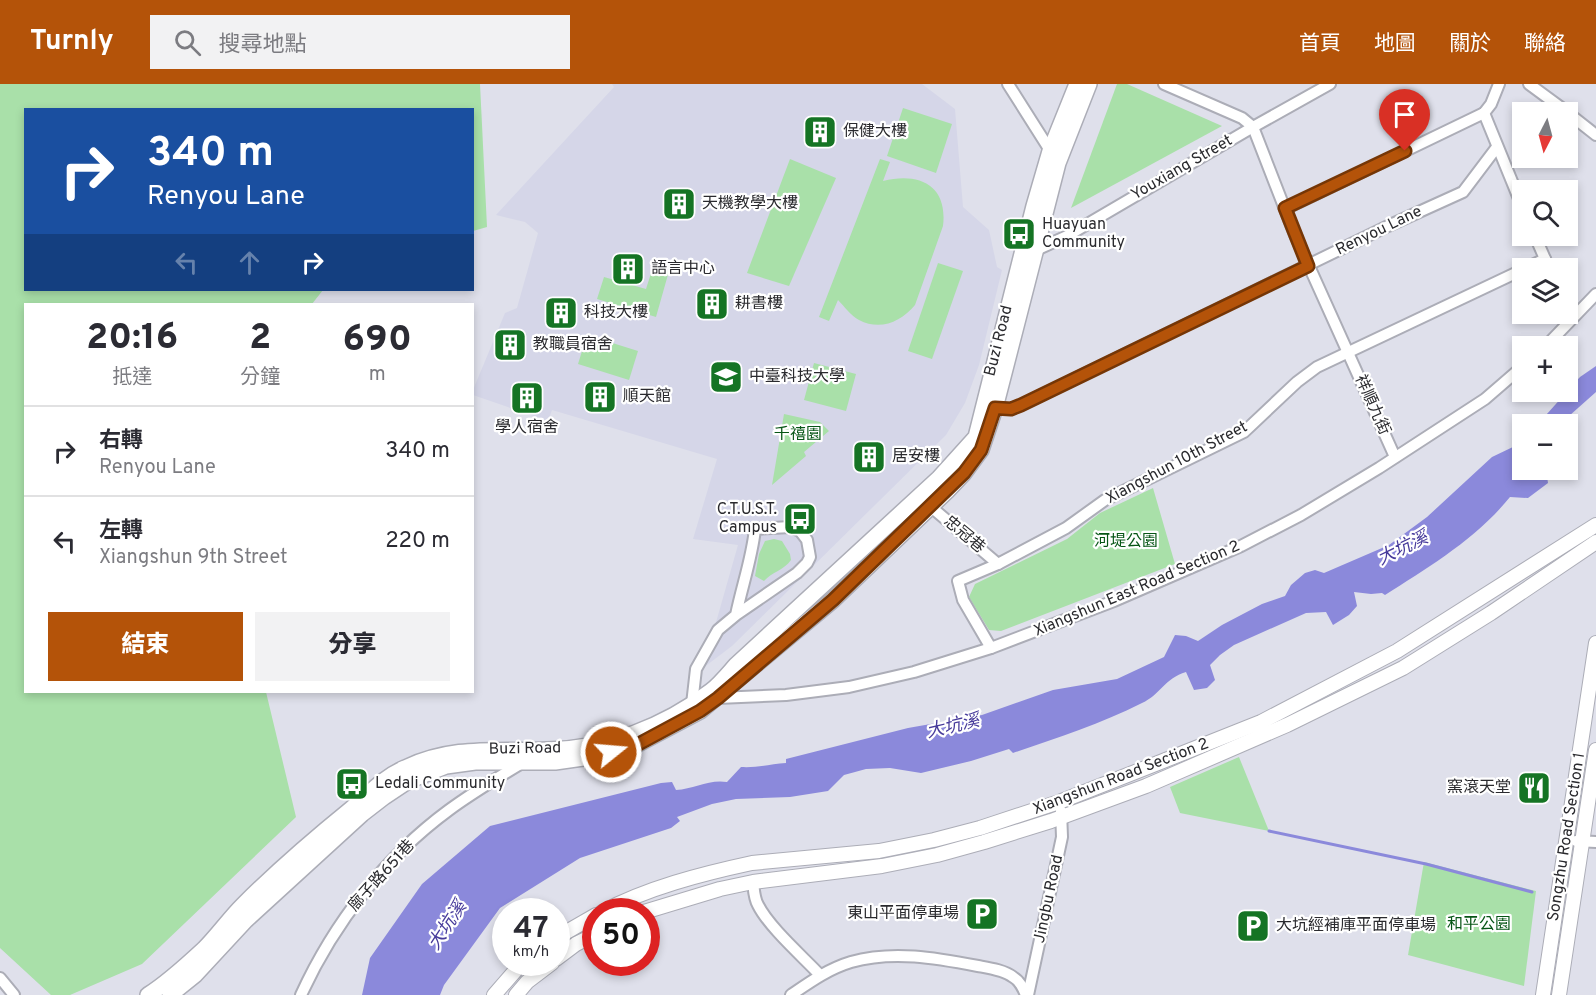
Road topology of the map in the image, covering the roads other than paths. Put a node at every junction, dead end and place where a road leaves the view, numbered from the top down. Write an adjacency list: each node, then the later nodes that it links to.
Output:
1 (1008, 84): 14 (street)
2 (1077, 84): 14 (main road, Buzi Road)
3 (1089, 84): 14 (main road, Buzi Road)
4 (1164, 84): 11 (street)
5 (1330, 84): 11 (street, Youxiang Street)
6 (1499, 84): 9 (street)
7 (1529, 84): 8 (street)
8 (1553, 102)
9 (1484, 113): 13 (street); 16 (street)
10 (1578, 121): 12 (street)
11 (1252, 127): 16 (street, 祥順九街); 17 (street, Youxiang Street)
12 (1596, 135)
13 (1497, 147): 15 (street); 18 (street, Renyou Lane)
14 (1054, 157): 17 (main road, Buzi Road); 26 (main road, Buzi Road)
15 (1512, 182)
16 (1285, 208): 18 (street, 祥順九街)
17 (1034, 251): 26 (main road, Buzi Road)
18 (1308, 266): 24 (street, 祥順九街); 26 (street, Renyou Lane)
19 (1512, 275): 24 (street, Xiangshun 10th Street)
20 (1596, 294): 21 (street)
21 (1578, 309)
22 (1563, 324): 23 (street)
23 (1554, 336)
24 (1349, 353): 27 (street, 祥順九街); 31 (street, Xiangshun 10th Street)
25 (1512, 376): 27 (street, Xiangshun East Road Section 2)
26 (989, 407): 28 (main road, Buzi Road); 35 (main road, Buzi Road)
27 (1395, 457): 34 (street, Xiangshun East Road Section 2)
28 (930, 507): 31 (street, 忠冠巷); 35 (main road, Buzi Road)
29 (1596, 525): 39 (street, Xiangshun Road Section 2)
30 (1596, 542): 40 (street, Xiangshun Road Section 2)
31 (999, 564): 34 (street, Xiangshun 10th Street)
32 (736, 615): 32 (street); 36 (street)
33 (1596, 644): 41 (street, Songzhu Road Section 1)
34 (991, 648): 35 (street, Xiangshun East Road Section 2)
35 (715, 694): 36 (main road, Buzi Road)
36 (696, 708): 38 (main road, Buzi Road); 51 (main road, Buzi Road)
37 (1596, 750): 42 (street, Songzhu Road Section 1)
38 (522, 763): 52 (main road, Buzi Road); 53 (street, 廍子路651巷)
39 (1059, 802): 40 (street, Jingbu Road); 44 (street, Xiangshun Road Section 2)
40 (1063, 817): 43 (street, Xiangshun Road Section 2); 57 (street, Jingbu Road)
41 (1566, 840): 42 (street); 58 (street, Songzhu Road Section 1)
42 (1589, 842): 59 (street, Songzhu Road Section 1)
43 (753, 882): 45 (street, Xiangshun Road Section 2); 46 (street)
44 (636, 898)
45 (660, 907)
46 (820, 975): 56 (street); 57 (street)
47 (511, 976): 54 (street)
48 (535, 976): 55 (street)
49 (0, 978): 50 (street)
50 (14, 995)
51 (148, 995)
52 (170, 995)
53 (301, 995)
54 (494, 995)
55 (516, 995)
56 (791, 995)
57 (1027, 995)
58 (1543, 995)
59 (1559, 995)

